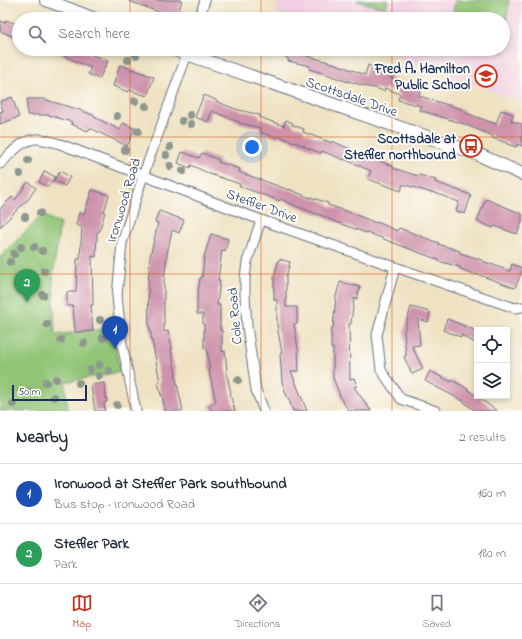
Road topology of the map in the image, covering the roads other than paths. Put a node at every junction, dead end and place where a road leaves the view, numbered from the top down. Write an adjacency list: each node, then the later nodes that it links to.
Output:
1 (46, 0): 3 (street)
2 (205, 0): 4 (street)
3 (76, 12)
4 (201, 12)
5 (187, 56): 9 (street, Ironwood Road)
6 (199, 56): 8 (street, Scottsdale Drive)
7 (0, 164): 9 (street, Steffler Drive)
8 (522, 174)
9 (144, 176): 10 (street, Steffler Drive); 13 (street, Ironwood Road)
10 (261, 220): 11 (street, Steffler Drive); 14 (street, Cole Road)
11 (395, 267): 12 (street, Steffler Drive); 15 (street)
12 (522, 307)
13 (136, 411)
14 (264, 411)
15 (436, 411)

